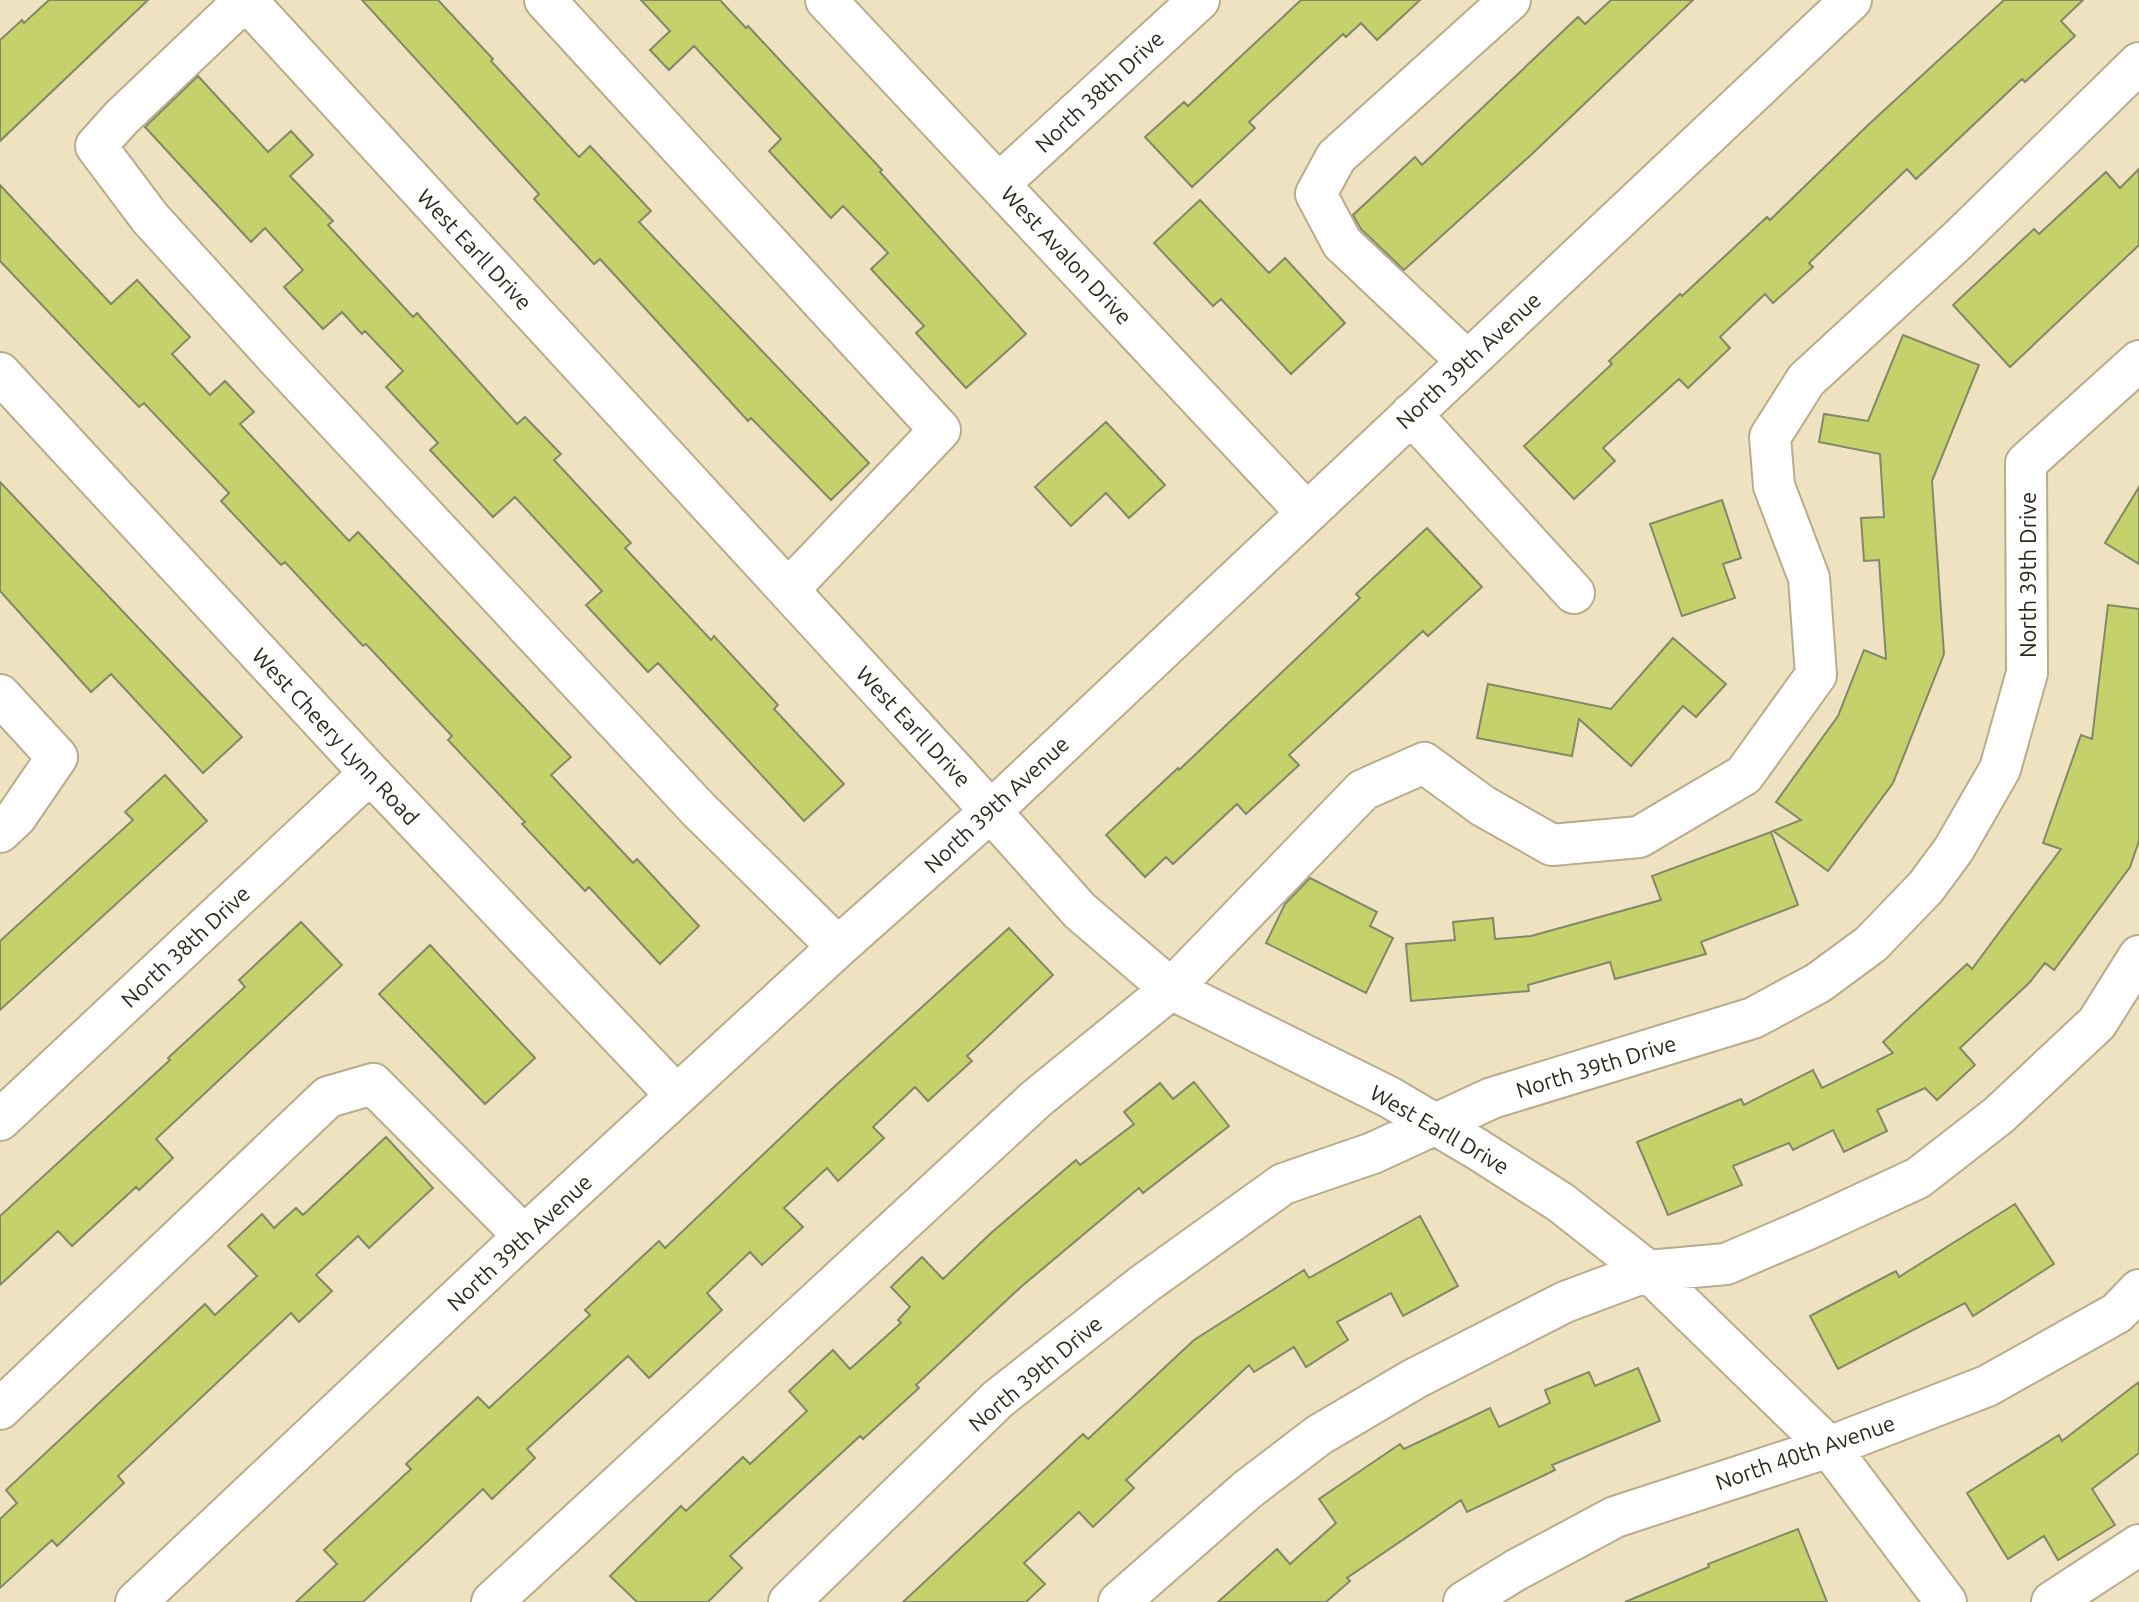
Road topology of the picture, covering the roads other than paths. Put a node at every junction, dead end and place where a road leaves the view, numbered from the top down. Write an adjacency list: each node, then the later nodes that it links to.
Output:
1 (246, 0): 14 (street, West Earll Drive); 20 (street)
2 (545, 0): 14 (street)
3 (826, 0): 8 (street, West Avalon Drive)
4 (1199, 0): 8 (street, North 38th Drive)
5 (1510, 0): 9 (street)
6 (1851, 0): 9 (street, North 39th Avenue)
7 (2139, 63): 22 (street)
8 (1000, 183): 13 (street, West Avalon Drive)
9 (1467, 361): 12 (street, North 39th Avenue)
10 (2139, 361): 25 (street, North 39th Drive)
11 (0, 373): 17 (street, West Cheery Lynn Road)
12 (1411, 414): 13 (street, North 39th Avenue); 15 (street)
13 (1306, 512): 18 (street, North 39th Avenue)
14 (788, 590): 18 (street, West Earll Drive)
15 (1574, 593)
16 (0, 695): 19 (street)
17 (370, 773): 23 (street, West Cheery Lynn Road); 24 (street, North 38th Drive)
18 (991, 811): 20 (street, North 39th Avenue); 22 (street, West Earll Drive)
19 (0, 832)
20 (838, 947): 23 (street, North 39th Avenue)
21 (2139, 956): 27 (street)
22 (1171, 989): 25 (street, West Earll Drive); 33 (street)
23 (676, 1095): 26 (street, North 39th Avenue)
24 (0, 1120)
25 (1432, 1124): 27 (street, West Earll Drive); 34 (street, North 39th Drive)
26 (524, 1236): 29 (street); 32 (street, North 39th Avenue)
27 (1648, 1271): 30 (street, West Earll Drive); 35 (street)
28 (2139, 1290): 30 (street, North 40th Avenue)
29 (0, 1409)
30 (1829, 1447): 36 (street, North 40th Avenue); 37 (street, West Earll Drive)
31 (2139, 1545): 38 (street)
32 (136, 1602)
33 (492, 1602)
34 (789, 1602)
35 (1119, 1602)
36 (1464, 1602)
37 (1946, 1602)
38 (2052, 1602)

